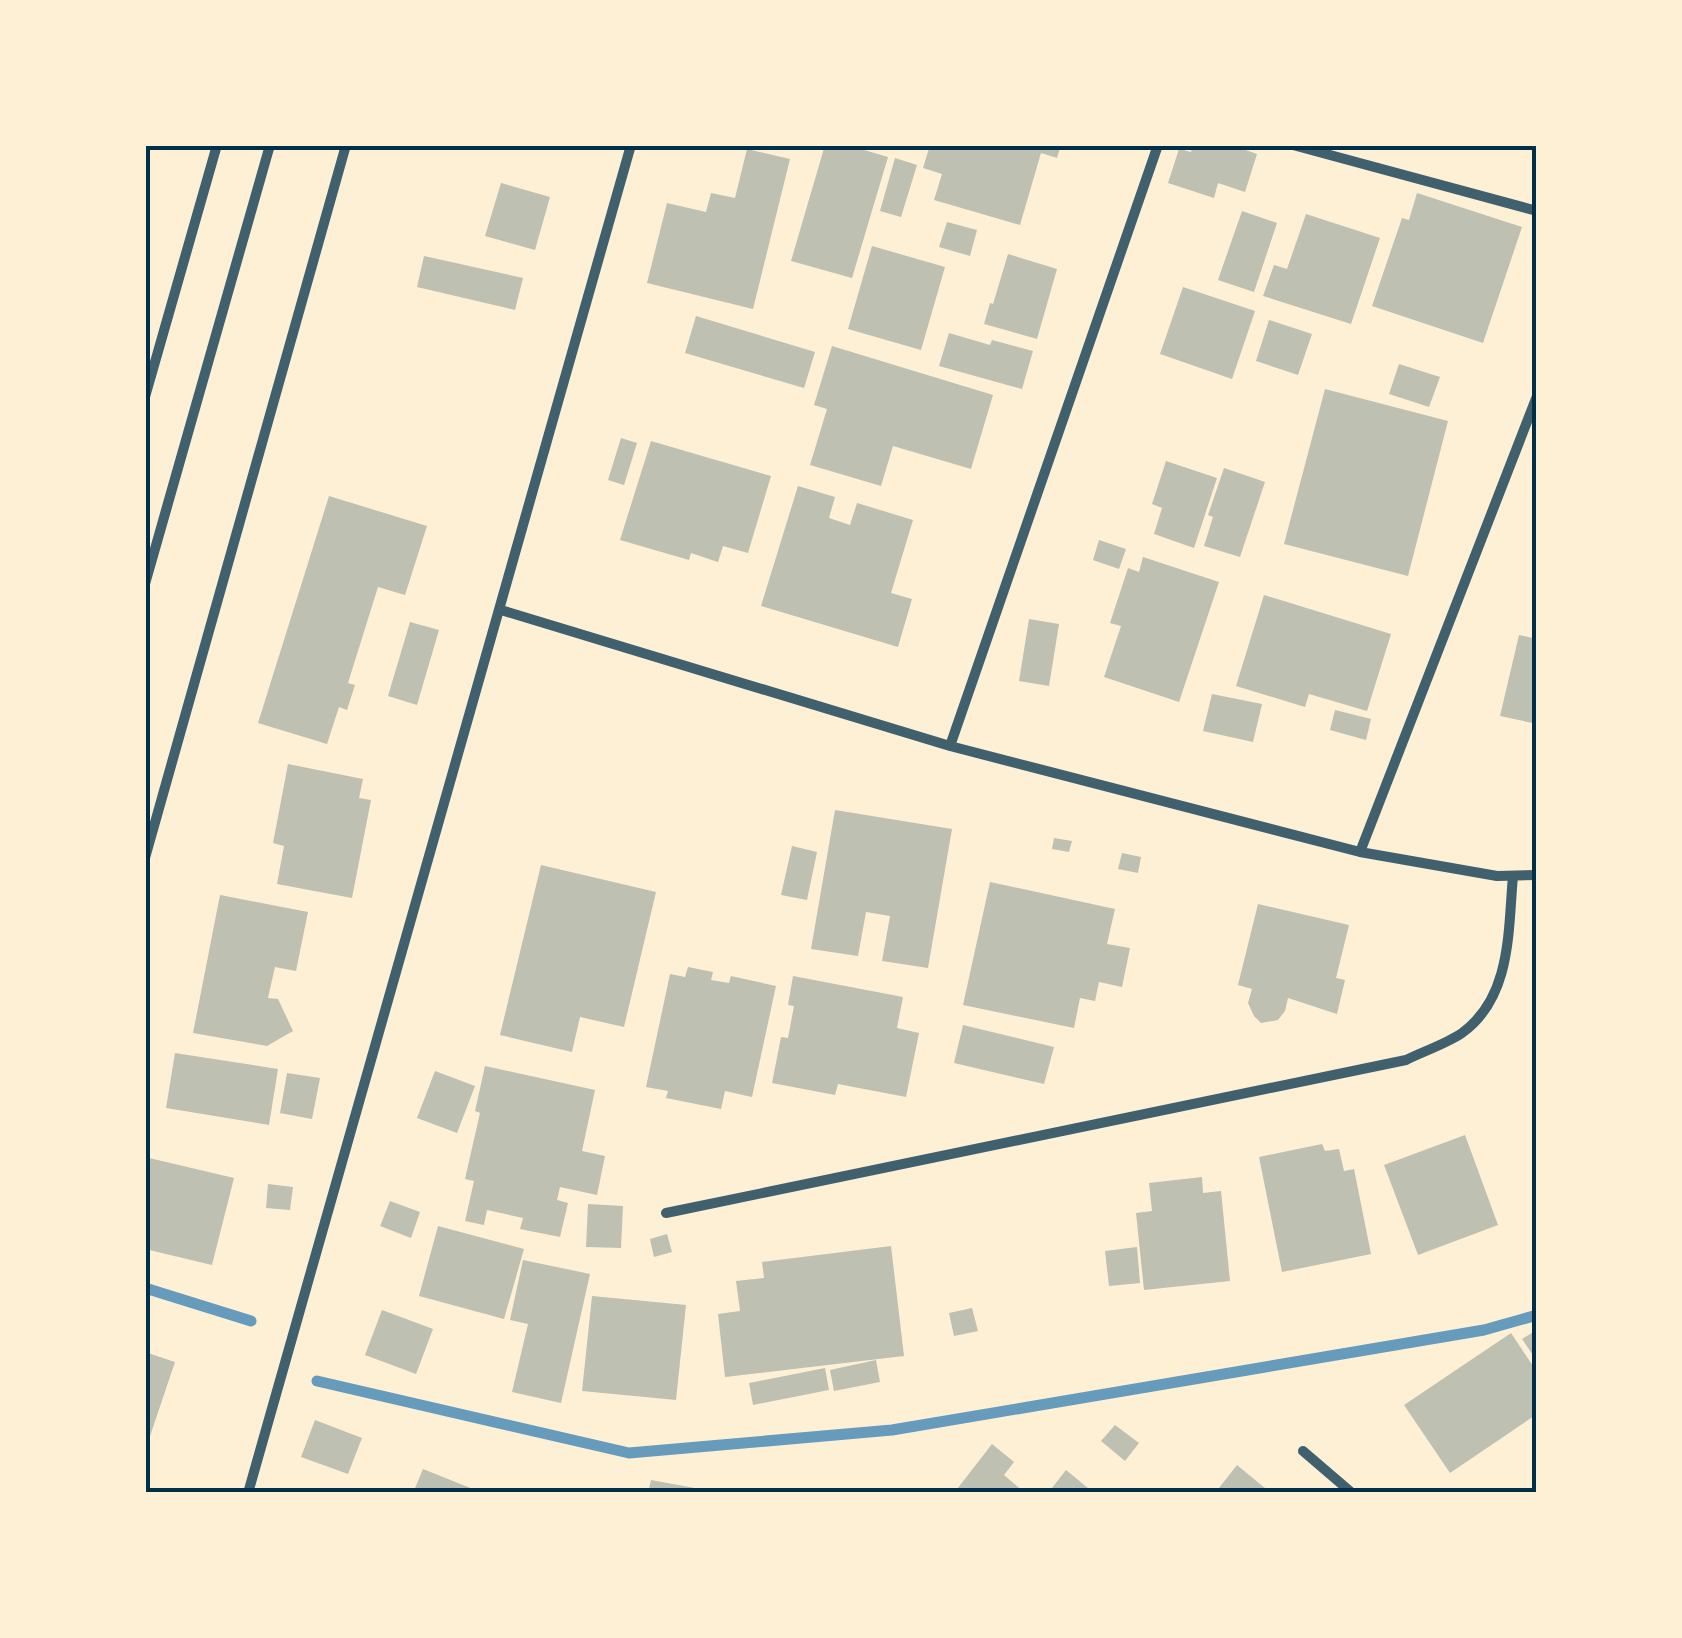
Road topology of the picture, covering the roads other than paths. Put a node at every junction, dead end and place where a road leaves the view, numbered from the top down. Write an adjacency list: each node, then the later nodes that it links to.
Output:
1 (217, 145): 9 (street)
2 (270, 145): 10 (street)
3 (346, 145): 14 (street)
4 (631, 145): 11 (street)
5 (1158, 145): 12 (street)
6 (1293, 145): 7 (street)
7 (1537, 211)
8 (1537, 396): 13 (street)
9 (145, 397)
10 (145, 584)
11 (500, 610): 12 (street); 19 (street)
12 (950, 746): 13 (street)
13 (1360, 852): 16 (street)
14 (145, 858)
15 (1537, 874): 16 (street)
16 (1513, 876): 17 (street)
17 (666, 1212)
18 (1303, 1451): 20 (street)
19 (248, 1493)
20 (1352, 1493)

